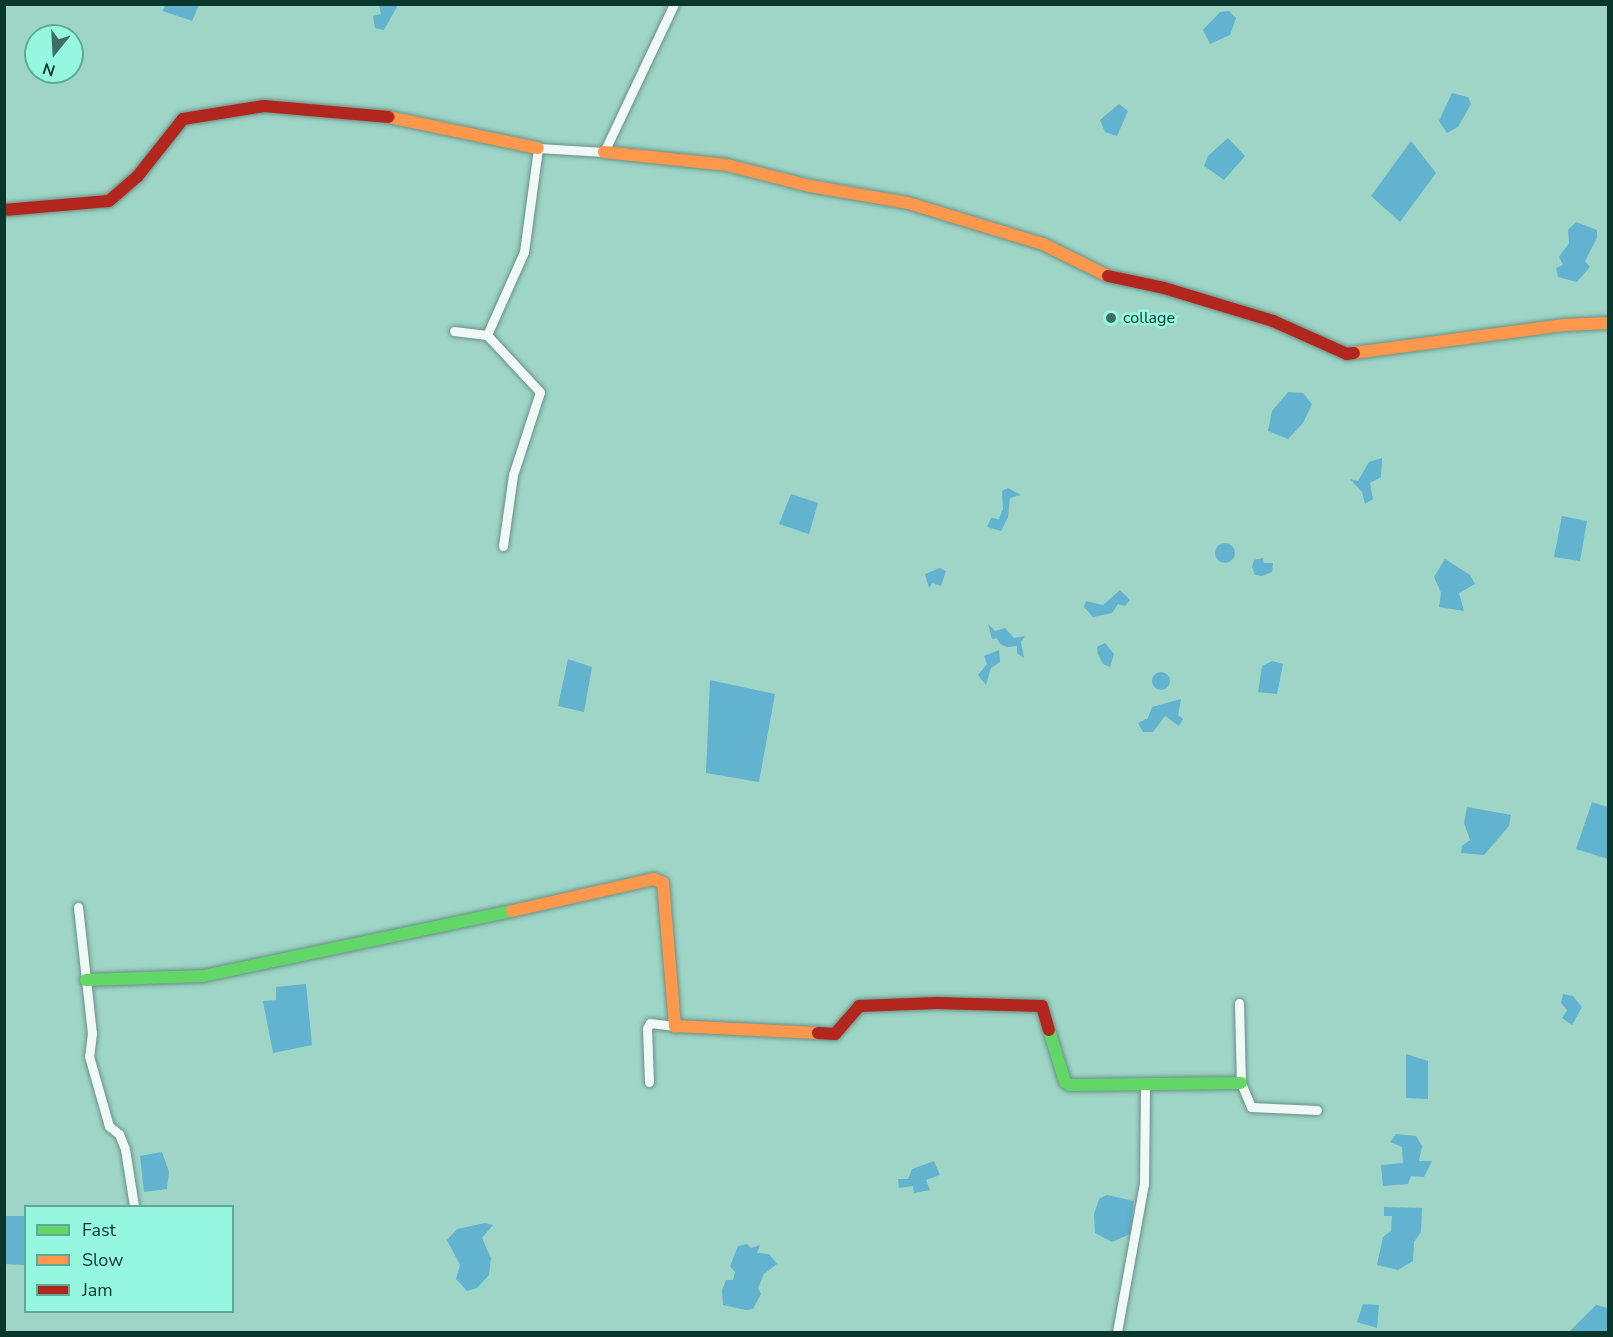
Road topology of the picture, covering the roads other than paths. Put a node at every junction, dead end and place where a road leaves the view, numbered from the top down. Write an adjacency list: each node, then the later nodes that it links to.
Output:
1 (674, 4): 3 (street)
2 (537, 148): 3 (street); 4 (street); 7 (street)
3 (604, 152): 5 (street)
4 (4, 210)
5 (1608, 323)
6 (454, 331): 7 (street)
7 (487, 334): 8 (street)
8 (503, 546)
9 (78, 907): 10 (street)
10 (86, 980): 12 (street); 17 (street)
11 (1239, 1003): 14 (street)
12 (675, 1026): 13 (street); 15 (street)
13 (649, 1082)
14 (1241, 1083): 15 (street); 16 (street)
15 (1145, 1085): 18 (street)
16 (1317, 1110)
17 (134, 1205)
18 (1117, 1332)

